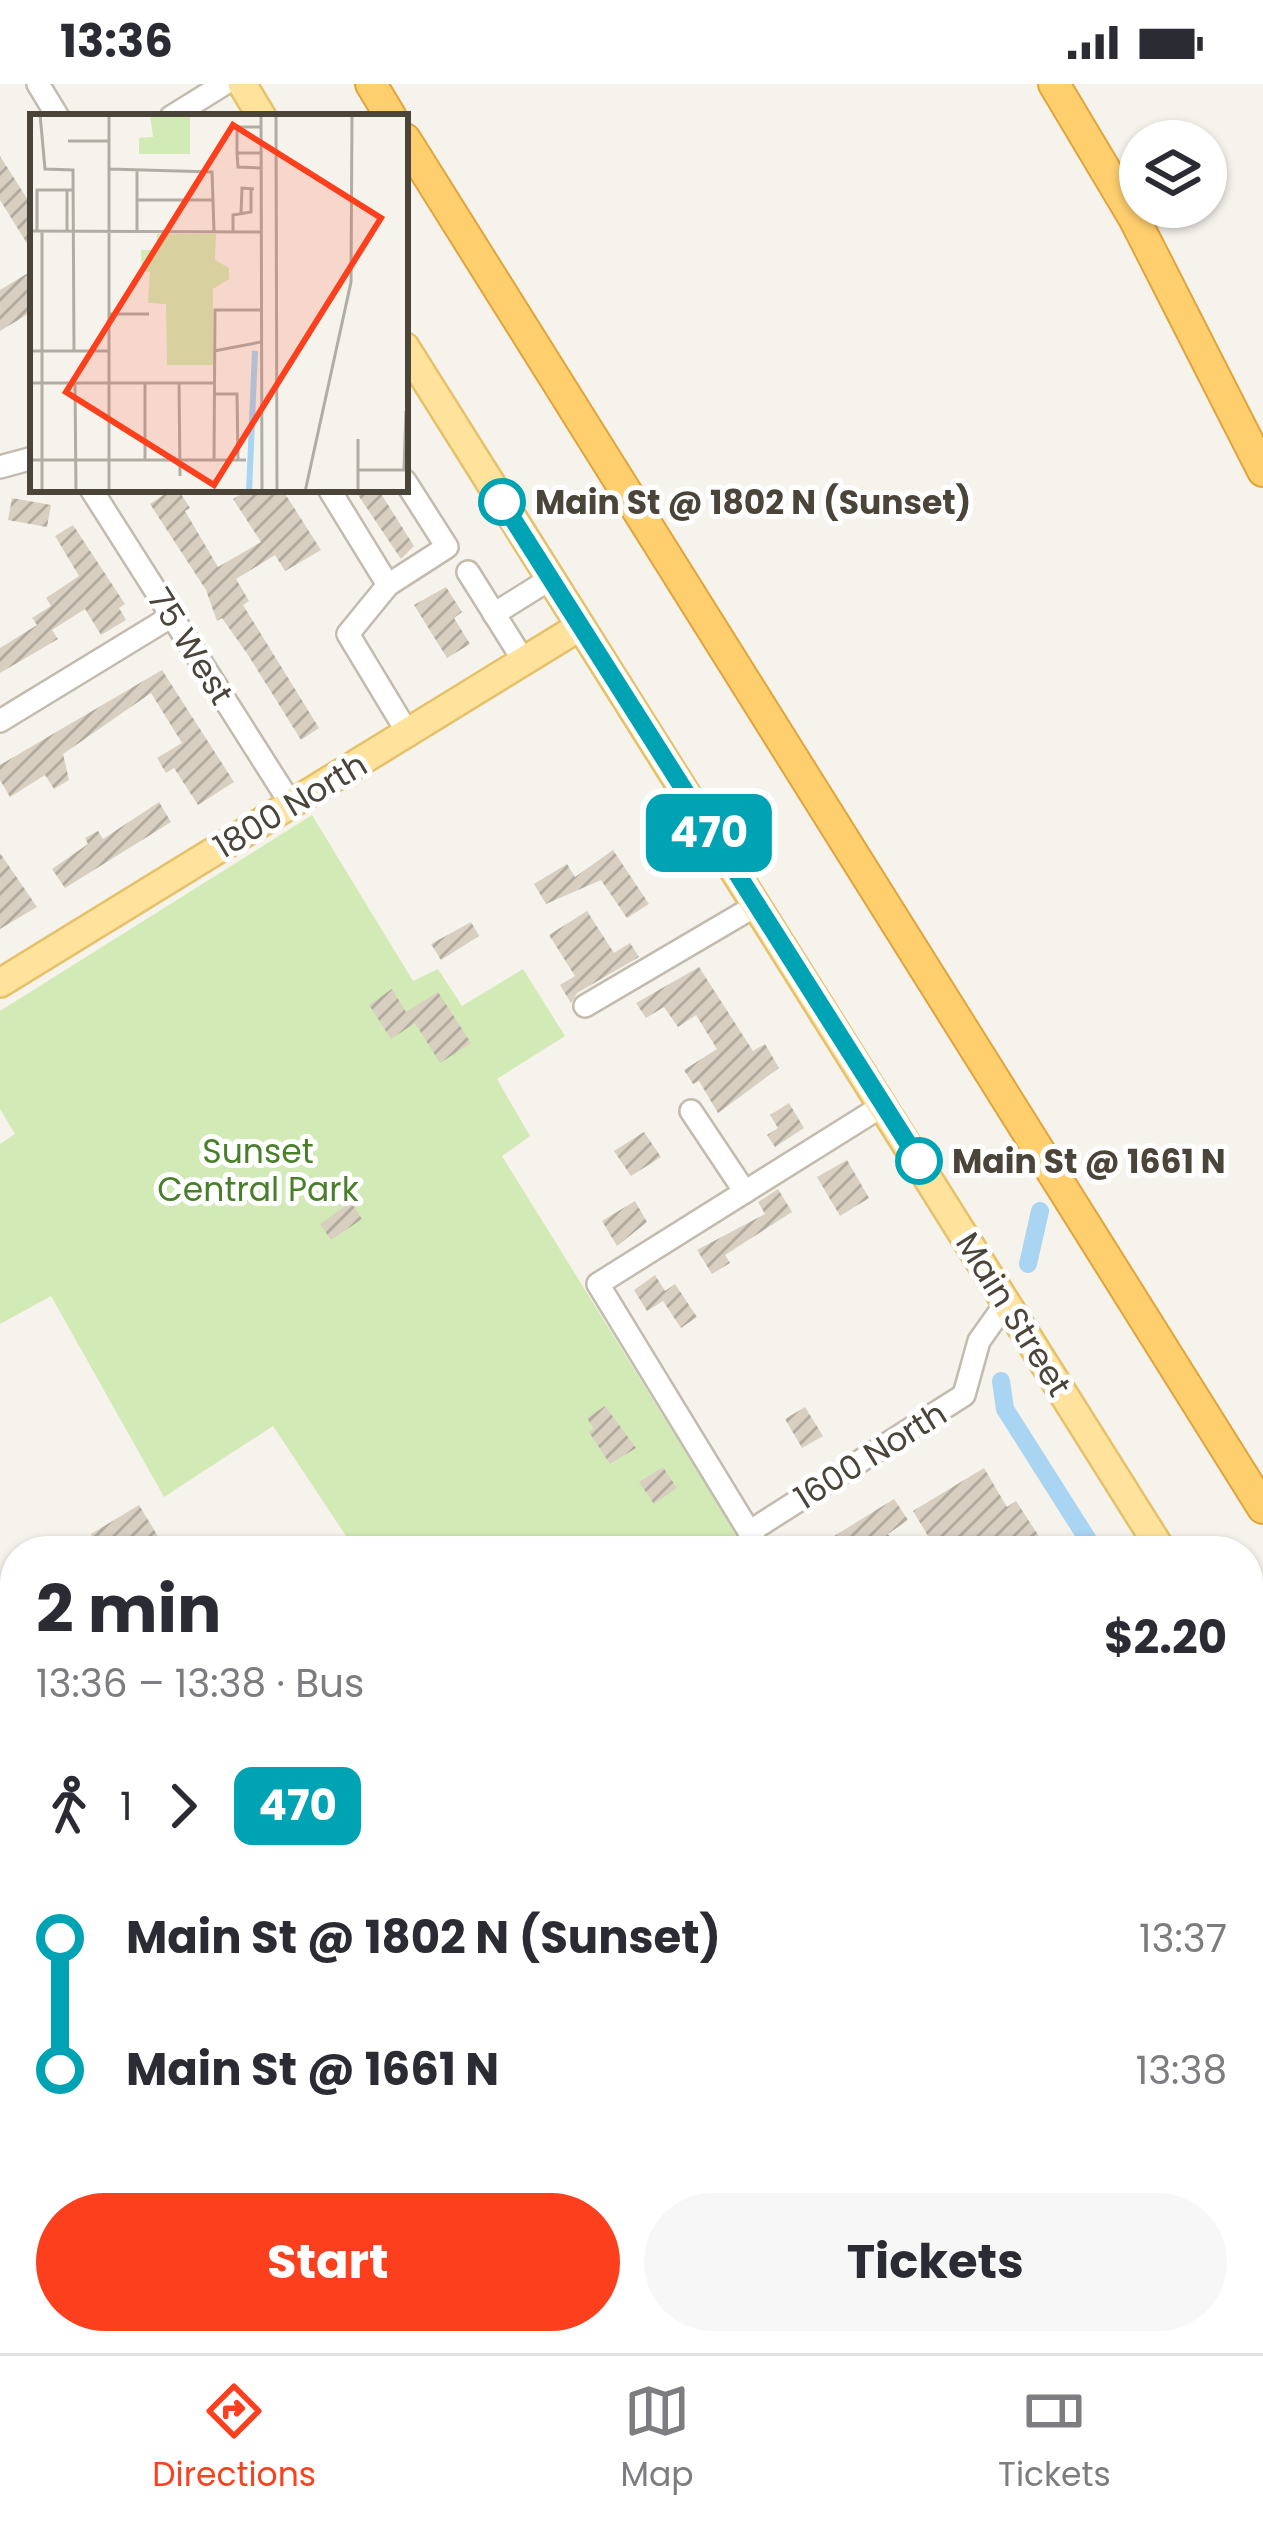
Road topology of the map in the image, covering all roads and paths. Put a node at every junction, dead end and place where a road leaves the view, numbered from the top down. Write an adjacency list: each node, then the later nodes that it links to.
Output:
1 (38, 84): 6 (street)
2 (224, 84): 7 (street)
3 (242, 84): 8 (main road)
4 (370, 84): 9 (highway)
5 (1054, 84): 14 (highway)
6 (56, 114)
7 (176, 114)
8 (260, 114)
9 (389, 114)
10 (408, 144): 35 (highway)
11 (409, 361): 19 (main road, Main Street)
12 (30, 459): 13 (street)
13 (0, 467)
14 (1263, 471)
15 (408, 486): 20 (street)
16 (94, 492): 22 (street, 75 West)
17 (331, 492): 20 (street)
18 (468, 572): 21 (street)
19 (550, 579): 21 (street); 23 (main road, Main Street)
20 (388, 585): 26 (street)
21 (494, 614): 24 (street)
22 (172, 616): 25 (street); 27 (street, 75 West)
23 (579, 627): 24 (main road, 1800 North); 28 (main road, Main Street)
24 (525, 663): 26 (main road, 1800 North)
25 (0, 722)
26 (409, 735): 27 (main road, 1800 North)
27 (291, 804): 29 (main road, 1800 North)
28 (755, 906): 30 (street); 31 (main road, Main Street)
29 (0, 983)
30 (584, 1006)
31 (882, 1106): 33 (street); 34 (main road, Main Street)
32 (691, 1111): 33 (street)
33 (745, 1192): 36 (street)
34 (1006, 1303): 37 (street, 1600 North); 38 (main road, Main Street)
35 (1263, 1508)
36 (751, 1536)
37 (764, 1536)
38 (1153, 1536)

